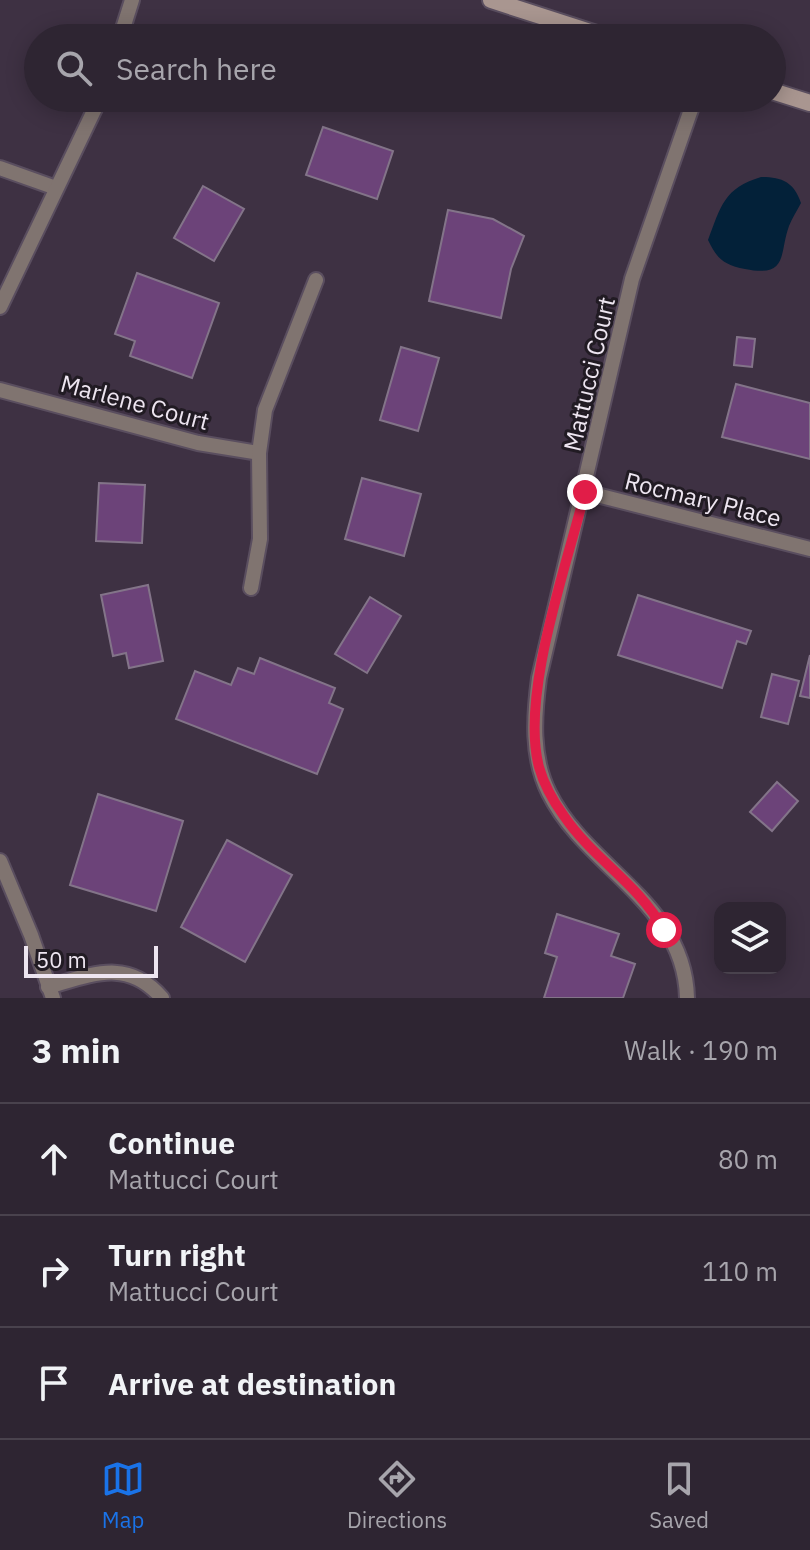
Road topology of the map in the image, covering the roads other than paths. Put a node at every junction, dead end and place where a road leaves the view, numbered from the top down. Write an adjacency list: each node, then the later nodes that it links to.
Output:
1 (132, 0): 3 (street)
2 (491, 0): 4 (main road)
3 (124, 24)
4 (566, 24)
5 (786, 95): 6 (main road)
6 (810, 103)
7 (93, 112): 10 (street)
8 (690, 112): 15 (street, Mattucci Court)
9 (0, 168): 10 (street)
10 (56, 188): 12 (street)
11 (316, 280): 14 (street)
12 (0, 307)
13 (0, 390): 14 (street, Marlene Court)
14 (259, 453): 17 (street)
15 (585, 492): 16 (street, Rocmary Place); 21 (street, Mattucci Court)
16 (810, 549)
17 (251, 588)
18 (0, 861): 19 (street)
19 (50, 993): 20 (street)
20 (162, 998)
21 (687, 998)

